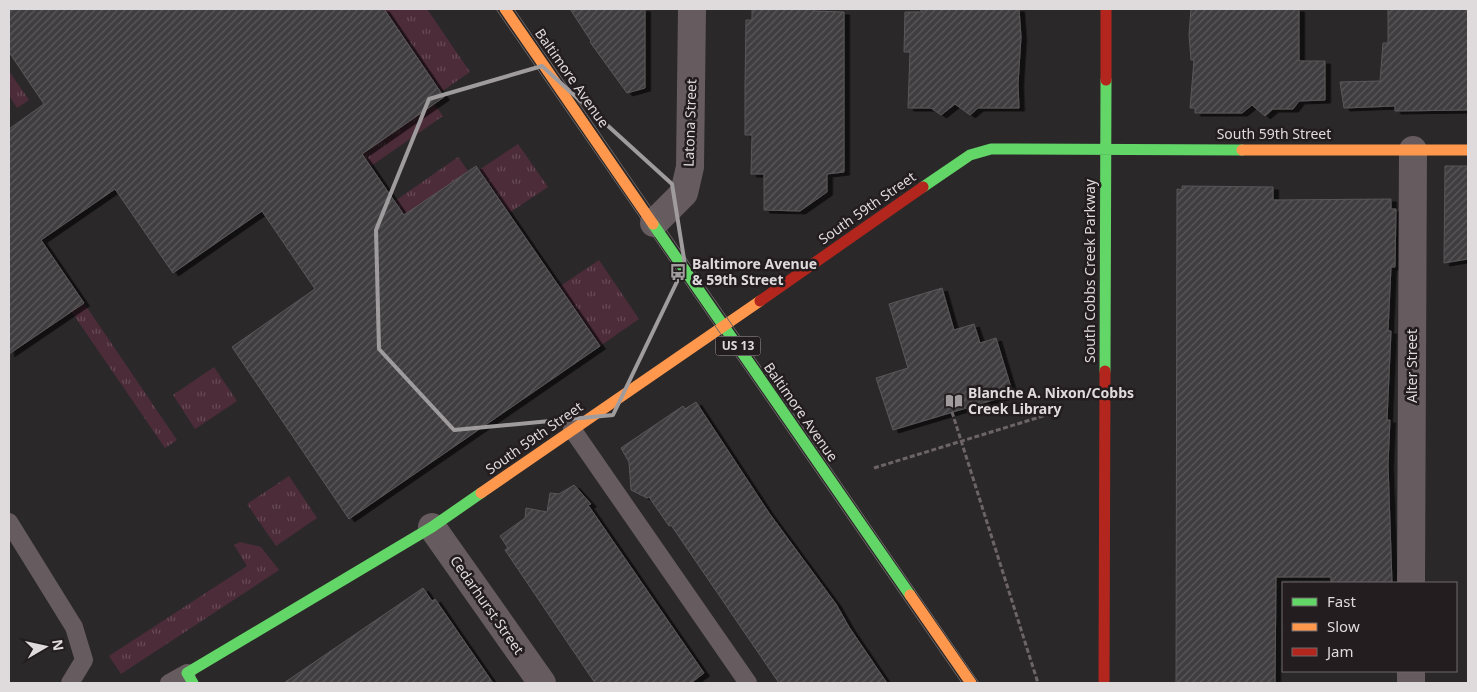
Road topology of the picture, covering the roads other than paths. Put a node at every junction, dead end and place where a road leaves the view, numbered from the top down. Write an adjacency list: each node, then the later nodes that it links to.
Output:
1 (506, 9): 7 (main road, Baltimore Avenue / US 13)
2 (692, 9): 7 (street, Latona Street)
3 (1106, 9): 4 (main road, South Cobbs Creek Parkway)
4 (1105, 149): 5 (main road, South 59th Street); 8 (main road, South 59th Street); 19 (main road, South Cobbs Creek Parkway)
5 (1413, 150): 6 (main road, South 59th Street); 12 (street, Alter Street)
6 (1468, 150)
7 (654, 223): 8 (main road, Baltimore Avenue / US 13)
8 (724, 325): 9 (main road, South 59th Street); 18 (main road, Baltimore Avenue / US 13)
9 (572, 429): 11 (main road, South 59th Street); 17 (lane)
10 (9, 522): 14 (lane)
11 (432, 526): 13 (main road, South 59th Street); 16 (street, Cedarhurst Street)
12 (1412, 582)
13 (190, 678): 15 (lane)
14 (70, 683)
15 (169, 683)
16 (542, 683)
17 (748, 683)
18 (971, 683)
19 (1104, 683)

